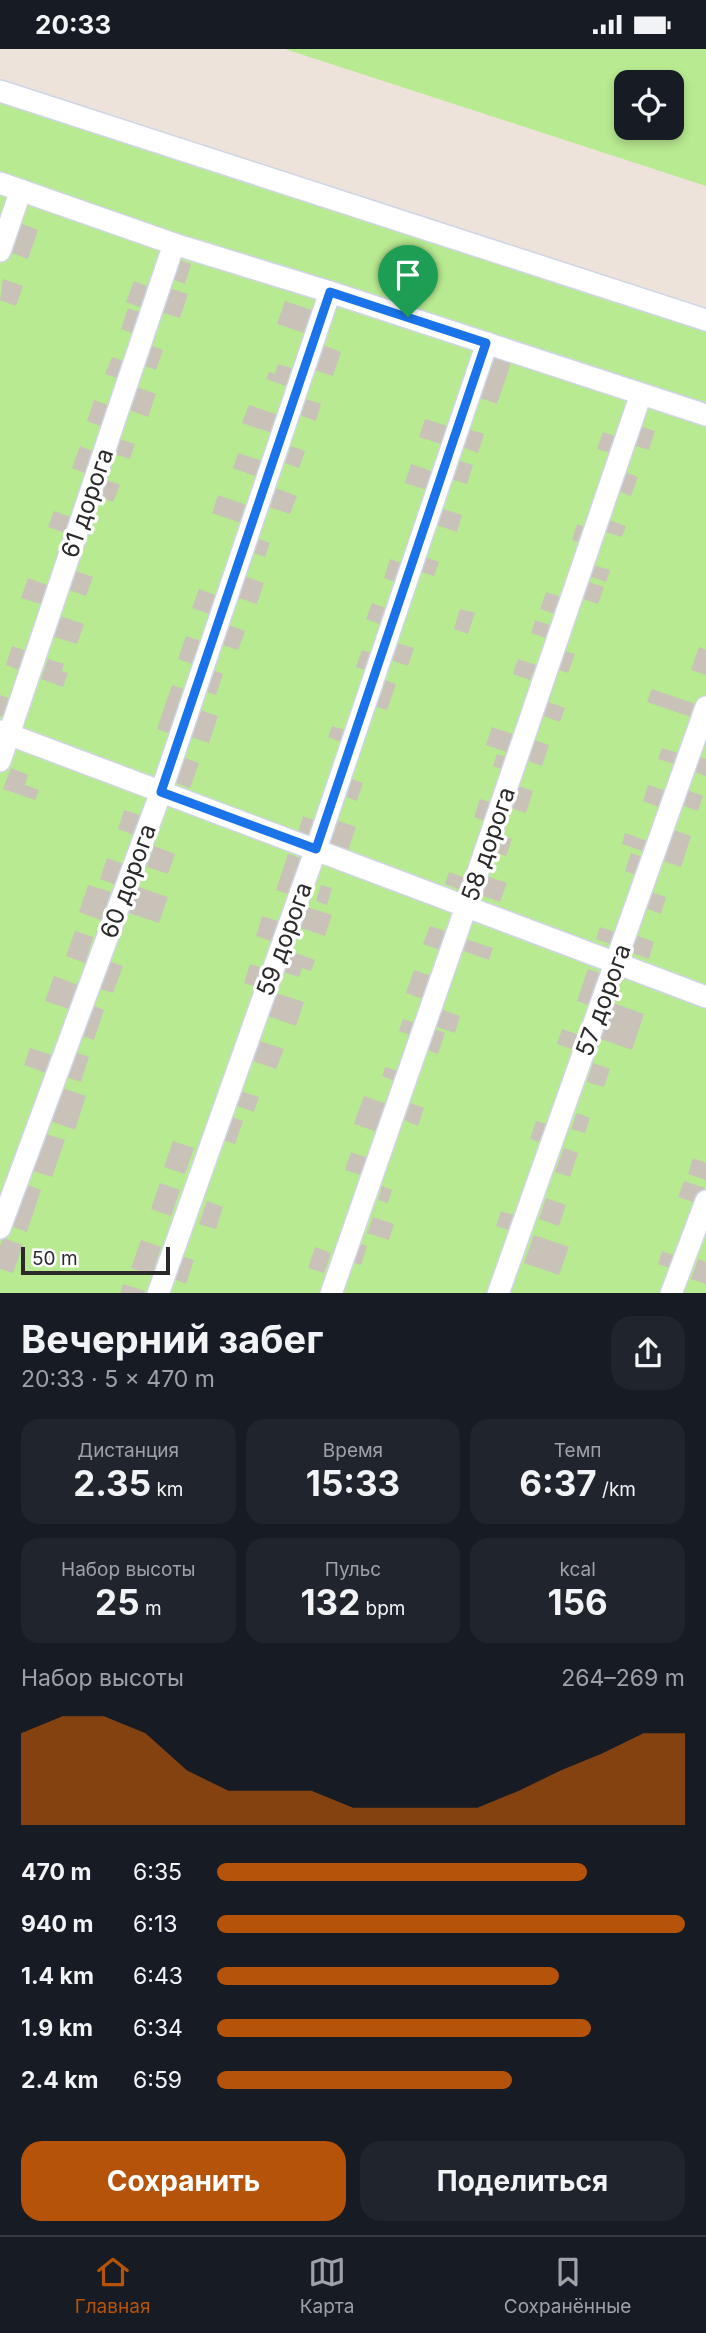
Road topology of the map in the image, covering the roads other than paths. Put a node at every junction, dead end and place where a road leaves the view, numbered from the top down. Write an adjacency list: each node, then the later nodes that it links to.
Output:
1 (0, 91): 7 (street)
2 (0, 183): 3 (street)
3 (21, 190): 4 (street); 5 (street)
4 (174, 244): 6 (street); 12 (street, 61 дорога)
5 (0, 251)
6 (330, 292): 8 (street); 14 (street, 60 дорога)
7 (706, 320)
8 (486, 343): 9 (street); 15 (street, 59 дорога)
9 (641, 394): 10 (street); 16 (street, 58 дорога)
10 (706, 415)
11 (706, 707): 17 (street, 57 дорога)
12 (5, 733): 13 (street, 61 дорога); 14 (street)
13 (0, 761)
14 (161, 792): 15 (street); 20 (street, 60 дорога)
15 (316, 849): 16 (street); 21 (street, 59 дорога)
16 (466, 907): 17 (street); 22 (street, 58 дорога)
17 (616, 962): 18 (street); 23 (street, 57 дорога)
18 (706, 997)
19 (706, 1201): 24 (street)
20 (0, 1228)
21 (158, 1293)
22 (331, 1293)
23 (498, 1293)
24 (671, 1293)

